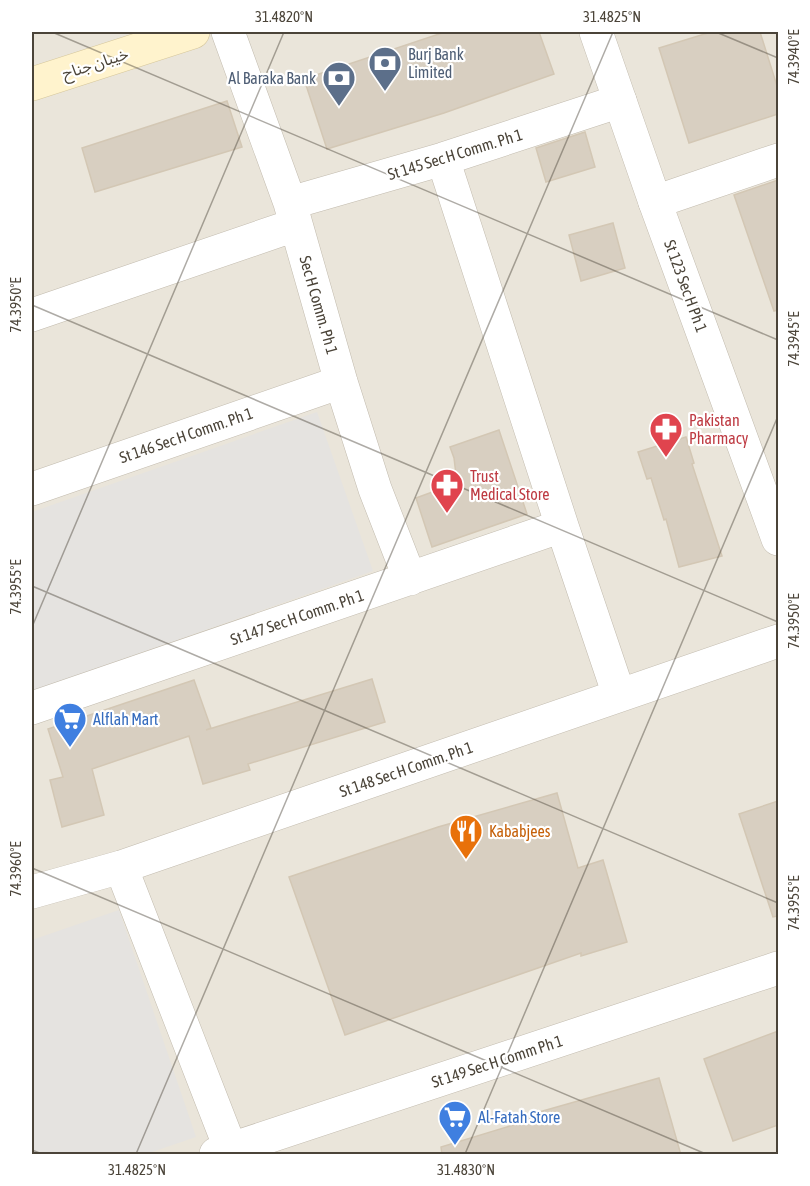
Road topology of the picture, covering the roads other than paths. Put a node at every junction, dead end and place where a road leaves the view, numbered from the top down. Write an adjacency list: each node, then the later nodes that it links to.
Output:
1 (193, 32): 4 (main road, خیبان جناح)
2 (228, 32): 9 (street, Sec H Comm. Ph 1)
3 (596, 32): 5 (street, St 123 Sec H Ph 1)
4 (32, 84)
5 (620, 101): 6 (street, St 145 Sec H Comm. Ph 1); 8 (street, St 123 Sec H Ph 1)
6 (442, 159): 9 (street, St 145 Sec H Comm. Ph 1); 13 (street)
7 (778, 160): 8 (street)
8 (655, 202): 14 (street, St 123 Sec H Ph 1)
9 (293, 214): 10 (street, St 145 Sec H Comm. Ph 1); 11 (street, Sec H Comm. Ph 1)
10 (32, 315)
11 (341, 382): 12 (street, St 146 Sec H Comm. Ph 1); 15 (street, Sec H Comm. Ph 1)
12 (32, 489)
13 (562, 526): 15 (street, St 147 Sec H Comm. Ph 1); 17 (street)
14 (778, 539)
15 (410, 579): 18 (street, St 147 Sec H Comm. Ph 1)
16 (778, 640): 17 (street, St 148 Sec H Comm. Ph 1)
17 (620, 695): 19 (street, St 148 Sec H Comm. Ph 1)
18 (32, 708)
19 (121, 867): 20 (street, St 148 Sec H Comm. Ph 1); 22 (street)
20 (32, 892)
21 (778, 968): 22 (street, St 149 Sec H Comm Ph 1)
22 (224, 1152)

